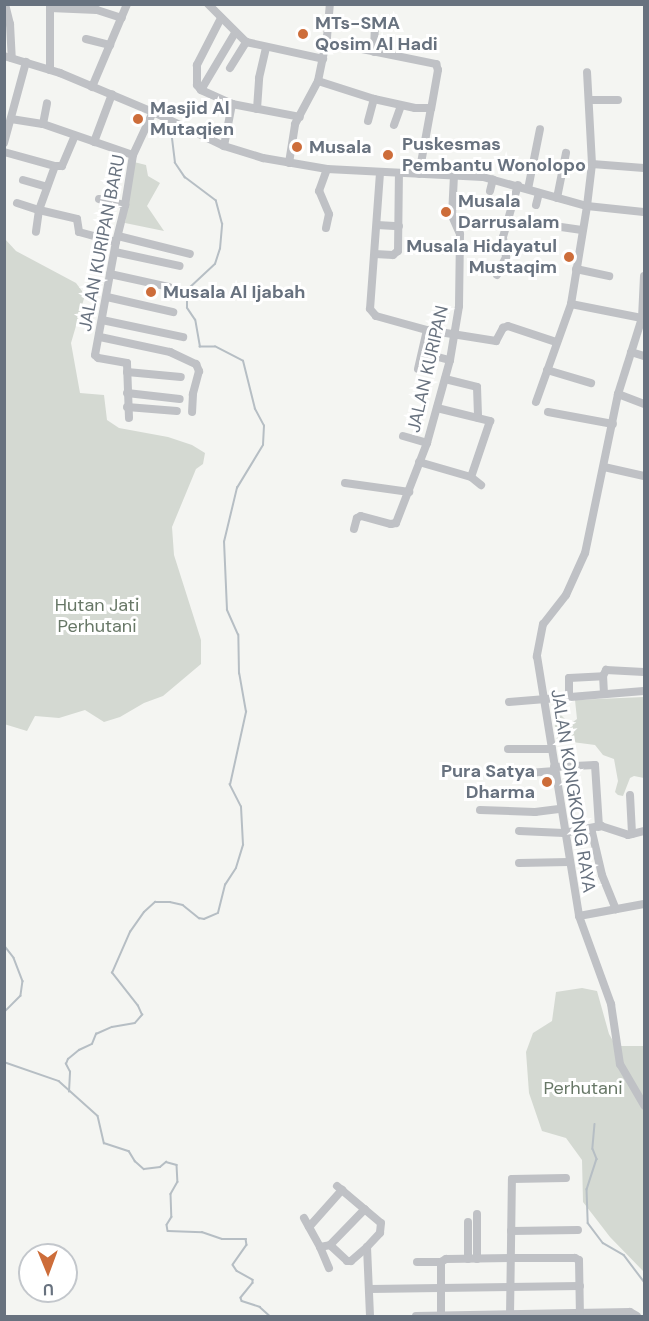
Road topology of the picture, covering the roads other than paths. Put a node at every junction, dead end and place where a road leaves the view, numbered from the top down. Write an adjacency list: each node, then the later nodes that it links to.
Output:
1 (127, 4): 6 (street)
2 (208, 4): 7 (street)
3 (330, 4): 17 (street)
4 (50, 6): 6 (street); 20 (street)
5 (5, 7): 16 (street)
6 (122, 18): 12 (street)
7 (221, 18): 9 (street); 24 (street)
8 (375, 25): 15 (street)
9 (235, 33): 11 (street); 24 (street)
10 (87, 39): 12 (street)
11 (246, 42): 13 (street); 19 (street)
12 (110, 45): 23 (street)
13 (266, 48): 17 (street); 33 (street)
14 (362, 49): 15 (street)
15 (374, 52): 32 (street)
16 (8, 57): 18 (street)
17 (323, 59): 22 (street)
18 (26, 62): 20 (street); 36 (street)
19 (230, 68)
20 (50, 70): 23 (street)
21 (587, 72): 27 (street)
22 (318, 81): 26 (street); 35 (street)
23 (92, 87): 25 (street)
24 (201, 90): 30 (street)
25 (112, 94): 34 (street); 42 (street)
26 (374, 99): 31 (street); 37 (street)
27 (589, 100): 28 (street); 49 (street)
28 (618, 100)
29 (47, 103): 38 (street)
30 (232, 104): 33 (street); 44 (street)
31 (401, 106): 32 (street); 39 (street)
32 (431, 108): 55 (street)
33 (257, 109): 35 (street)
34 (153, 112): 44 (street); 47 (street, JALAN KURIPAN BARU)
35 (300, 117): 48 (street)
36 (11, 119): 38 (street); 43 (street)
37 (368, 122)
38 (43, 124): 41 (street)
39 (394, 125)
40 (540, 129): 61 (street)
41 (75, 136): 42 (street); 50 (street)
42 (94, 142): 47 (street)
43 (4, 143)
44 (224, 146): 48 (street)
45 (4, 152): 50 (street)
46 (566, 153): 64 (street)
47 (133, 155): 68 (street, JALAN KURIPAN BARU)
48 (289, 163): 52 (street)
49 (592, 164): 51 (street); 69 (street)
50 (55, 166): 60 (street)
51 (645, 168)
52 (327, 170): 53 (street); 75 (street)
53 (380, 173): 54 (street); 72 (street, JALAN KURIPAN)
54 (399, 173): 55 (street); 73 (street)
55 (419, 174): 56 (street)
56 (454, 175): 57 (street); 95 (street, JALAN KURIPAN)
57 (493, 179): 59 (street); 62 (street)
58 (23, 180): 60 (street)
59 (518, 185): 61 (street); 85 (street)
60 (47, 187): 70 (street)
61 (528, 189): 63 (street)
62 (490, 191)
63 (539, 193): 64 (street); 67 (street)
64 (557, 198): 69 (street)
65 (99, 200): 68 (street)
66 (17, 203): 70 (street)
67 (536, 205)
68 (125, 206): 78 (street, JALAN KURIPAN BARU)
69 (587, 206): 71 (street); 76 (street)
70 (39, 210): 77 (street); 78 (street)
71 (645, 212)
72 (377, 225): 73 (street); 81 (street, JALAN KURIPAN)
73 (399, 226): 81 (street)
74 (561, 227): 76 (street)
75 (326, 228)
76 (582, 230): 83 (street)
77 (36, 232)
78 (117, 239): 79 (street, JALAN KURIPAN BARU); 80 (street)
79 (115, 252): 82 (street); 84 (street, JALAN KURIPAN BARU)
80 (190, 254)
81 (375, 254): 94 (street, JALAN KURIPAN)
82 (180, 266)
83 (576, 269): 86 (street); 90 (street)
84 (110, 273): 88 (street); 89 (street, JALAN KURIPAN BARU)
85 (497, 275)
86 (609, 276)
87 (645, 276): 92 (street, JALAN KONGKONG RAYA)
88 (169, 287)
89 (107, 297): 91 (street); 93 (street, JALAN KURIPAN BARU)
90 (571, 304): 92 (street); 98 (street)
91 (174, 312)
92 (642, 318): 99 (street, JALAN KONGKONG RAYA)
93 (102, 320): 96 (street, JALAN KURIPAN BARU); 97 (street)
94 (427, 330): 95 (street); 101 (street, JALAN KURIPAN)
95 (455, 334): 98 (street); 103 (street, JALAN KURIPAN)
96 (100, 337): 106 (street, JALAN KURIPAN BARU); 118 (street)
97 (183, 338)
98 (556, 342): 105 (street)
99 (640, 342): 100 (street, JALAN KONGKONG RAYA)
100 (631, 351): 102 (street); 111 (street, JALAN KONGKONG RAYA)
101 (423, 353): 103 (street); 104 (street, JALAN KURIPAN)
102 (645, 356)
103 (450, 360): 108 (street, JALAN KURIPAN)
104 (418, 369)
105 (547, 370): 109 (street); 113 (street)
106 (127, 372): 107 (street); 110 (street)
107 (181, 377)
108 (445, 379): 116 (street, JALAN KURIPAN); 121 (street)
109 (591, 383)
110 (127, 393): 112 (street); 115 (street)
111 (618, 394): 114 (street); 122 (street, JALAN KONGKONG RAYA)
112 (180, 399)
113 (536, 402)
114 (645, 404)
115 (127, 407): 117 (street); 120 (street)
116 (437, 408): 121 (street); 124 (street, JALAN KURIPAN)
117 (177, 411)
118 (192, 412)
119 (548, 412): 122 (street)
120 (129, 418)
121 (478, 418): 128 (street)
122 (613, 424): 126 (street, JALAN KONGKONG RAYA)
123 (403, 436): 124 (street)
124 (428, 443): 125 (street, JALAN KURIPAN)
125 (419, 462): 128 (street); 131 (street, JALAN KURIPAN)
126 (604, 467): 127 (street); 138 (street, JALAN KONGKONG RAYA)
127 (645, 476)
128 (471, 477): 130 (street)
129 (345, 483): 131 (street)
130 (481, 485)
131 (409, 492): 132 (street, JALAN KURIPAN)
132 (354, 529)
133 (645, 672): 134 (street)
134 (603, 676): 136 (street); 137 (street)
135 (645, 691): 136 (street)
136 (604, 694): 137 (street)
137 (569, 695): 138 (street)
138 (544, 699): 139 (street); 141 (street, JALAN KONGKONG RAYA)
139 (509, 702)
140 (508, 749): 141 (street)
141 (552, 749): 142 (street, JALAN KONGKONG RAYA)
142 (554, 769): 143 (street); 145 (street, JALAN KONGKONG RAYA); 147 (street)
143 (502, 775)
144 (630, 795): 151 (street)
145 (561, 809): 146 (street); 150 (street, JALAN KONGKONG RAYA)
146 (480, 810)
147 (595, 827): 150 (street); 151 (street); 155 (street)
148 (519, 831): 150 (street)
149 (645, 831): 151 (street)
150 (564, 833): 152 (street, JALAN KONGKONG RAYA)
151 (632, 834)
152 (569, 862): 153 (street); 156 (street, JALAN KONGKONG RAYA)
153 (519, 863)
154 (645, 904): 155 (street)
155 (616, 909): 156 (street)
156 (579, 916): 157 (street, JALAN KONGKONG RAYA)
157 (645, 1105)
158 (566, 1178): 165 (street)
159 (365, 1209): 163 (street); 166 (street); 168 (street)
160 (477, 1215): 170 (street)
161 (304, 1218): 163 (street)
162 (468, 1222): 170 (street)
163 (309, 1227): 167 (street)
164 (578, 1230): 165 (street)
165 (510, 1231): 169 (street)
166 (330, 1245): 167 (street); 168 (street)
167 (320, 1247): 173 (street)
168 (368, 1247): 177 (street)
169 (510, 1258): 170 (street); 174 (street); 175 (street)
170 (472, 1259): 172 (street)
171 (417, 1262): 172 (street)
172 (441, 1262): 176 (street)
173 (329, 1268)
174 (580, 1286): 175 (street); 178 (street)
175 (510, 1287): 176 (street); 181 (street)
176 (441, 1288): 177 (street); 179 (street)
177 (370, 1289): 182 (street)
178 (580, 1314): 181 (street); 184 (street)
179 (441, 1316): 180 (street); 183 (street)
180 (481, 1316): 181 (street)
181 (510, 1316)
182 (370, 1317)
183 (416, 1317)
184 (637, 1317)

